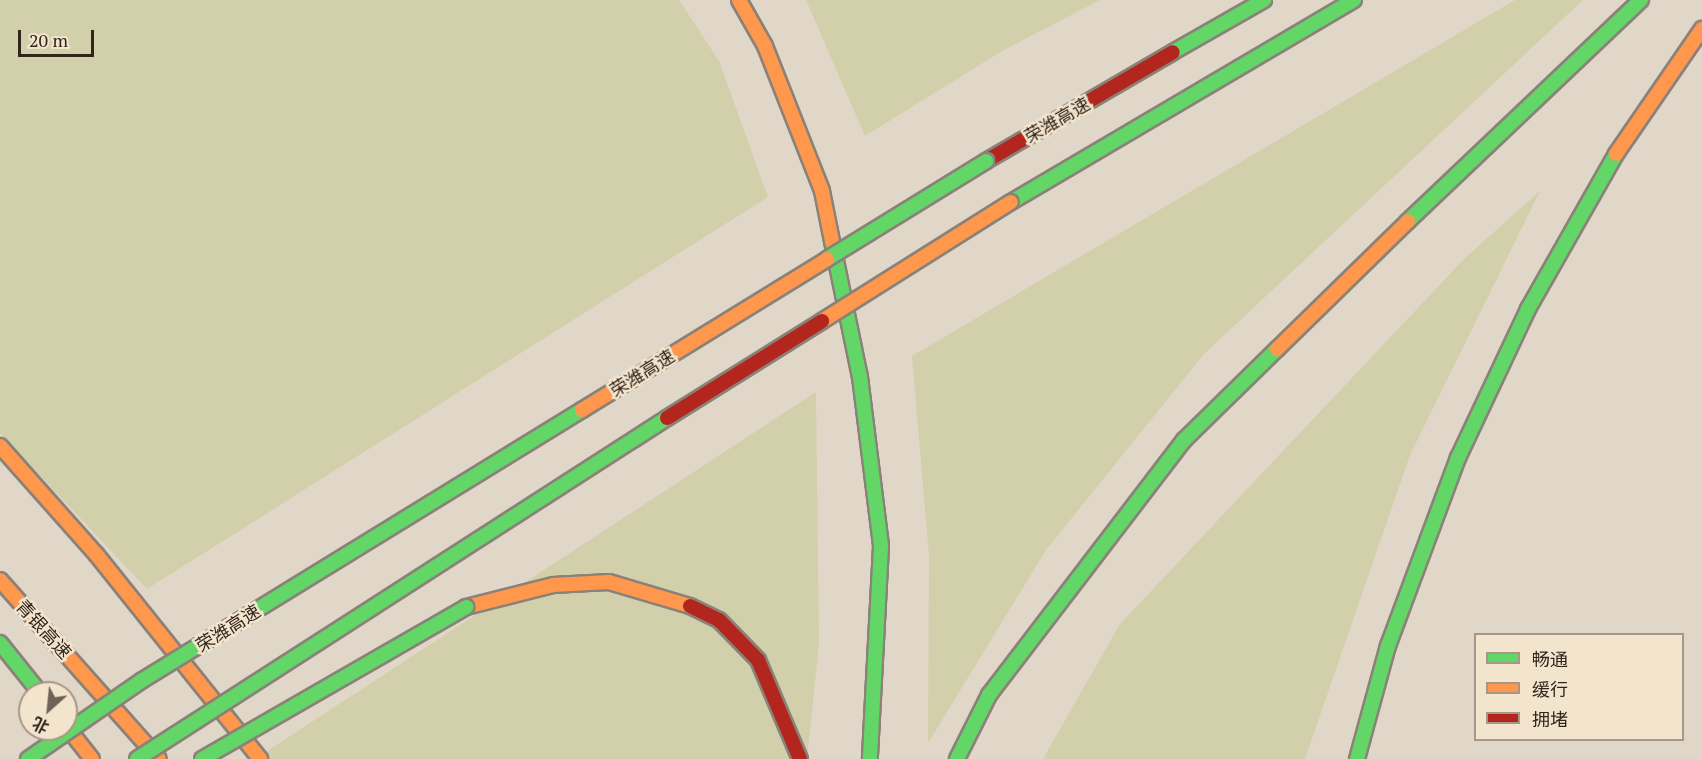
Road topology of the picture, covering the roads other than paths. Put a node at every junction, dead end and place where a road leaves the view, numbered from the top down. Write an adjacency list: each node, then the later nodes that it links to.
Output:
1 (739, 0): 18 (highway)
2 (1264, 0): 11 (highway, 荣潍高速, bridge)
3 (1354, 0): 13 (highway, bridge)
4 (1641, 0): 19 (highway)
5 (1702, 29): 20 (highway)
6 (0, 446): 16 (highway)
7 (0, 580): 14 (highway, 青银高速)
8 (0, 643): 9 (highway)
9 (30, 681)
10 (78, 741): 12 (highway)
11 (28, 759)
12 (92, 759)
13 (137, 759)
14 (159, 759)
15 (202, 759): 17 (highway, bridge)
16 (260, 759)
17 (800, 759)
18 (870, 759)
19 (957, 759)
20 (1357, 759)

